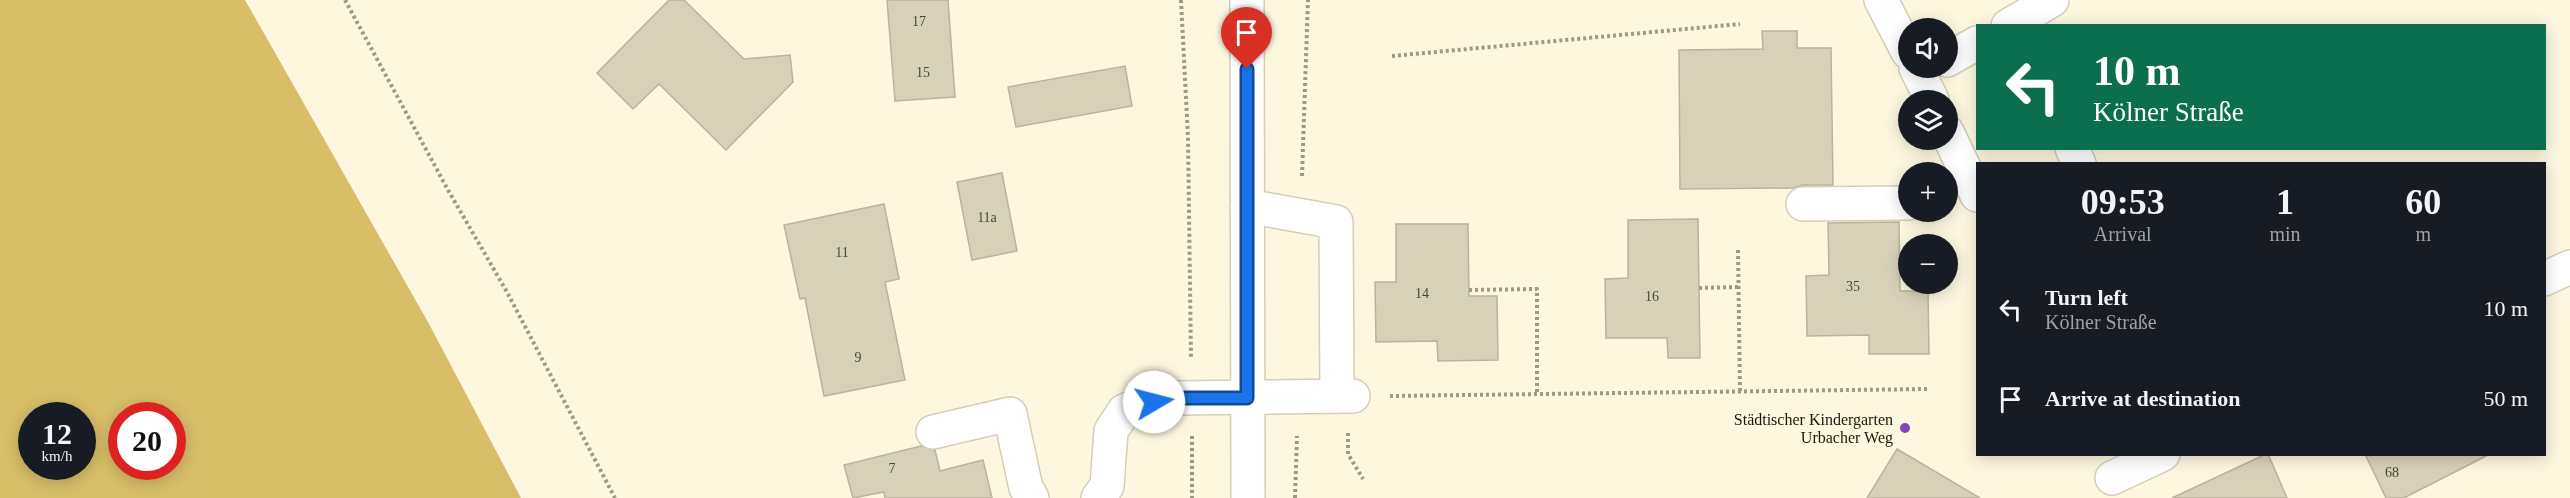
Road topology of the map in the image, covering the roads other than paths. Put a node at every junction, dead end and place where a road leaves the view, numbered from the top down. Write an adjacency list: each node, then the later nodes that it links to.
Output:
1 (1246, 0): 12 (main road)
2 (1881, 0): 5 (main road)
3 (2052, 0): 4 (main road)
4 (2013, 24)
5 (1898, 27)
6 (1976, 44): 7 (main road)
7 (1958, 53)
8 (1953, 150): 9 (main road)
9 (1966, 193)
10 (1898, 203): 11 (main road)
11 (1803, 204)
12 (1247, 206): 15 (main road); 15 (main road)
13 (2570, 267): 14 (main road)
14 (2546, 278)
15 (1247, 398): 20 (main road); 21 (main road)
16 (933, 432): 19 (main road)
17 (2158, 456): 18 (main road)
18 (2111, 477)
19 (1032, 498)
20 (1098, 498)
21 (1248, 498)

